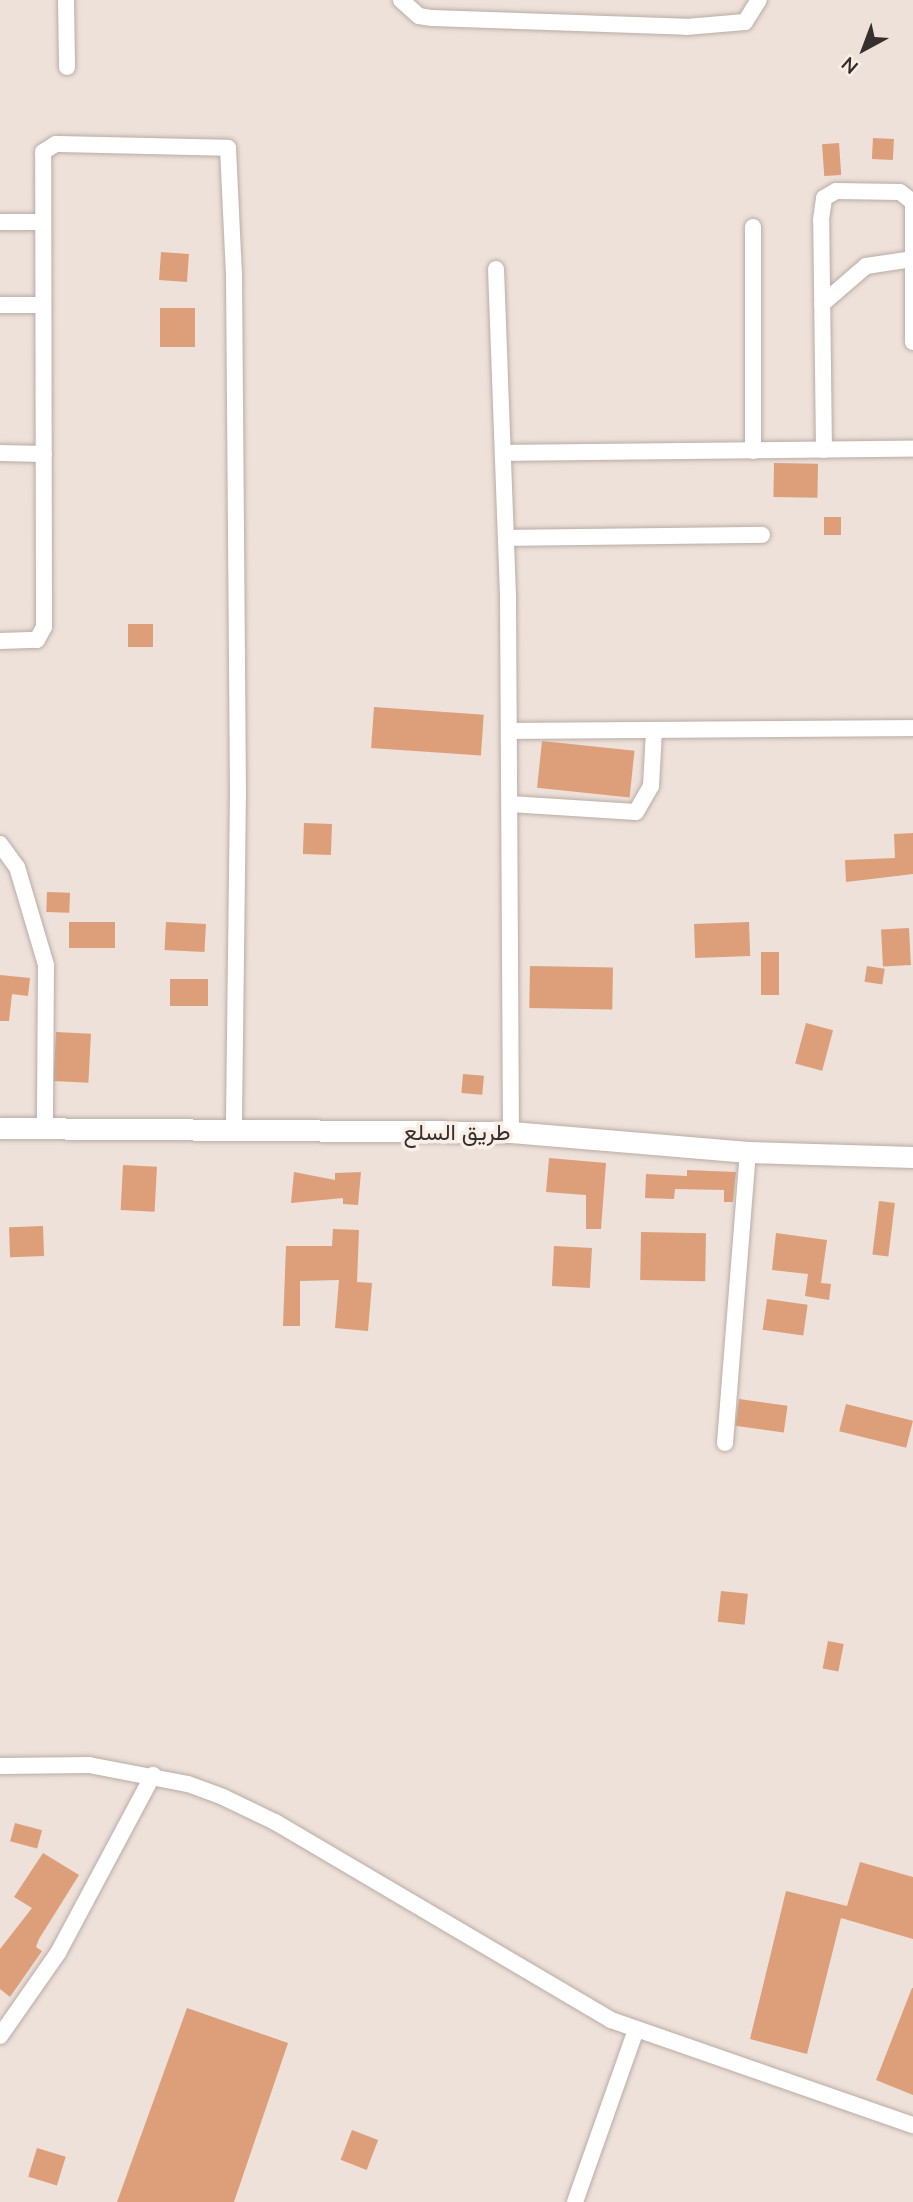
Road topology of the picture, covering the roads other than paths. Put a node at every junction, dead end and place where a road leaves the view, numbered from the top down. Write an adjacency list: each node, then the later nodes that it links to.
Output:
1 (66, 0): 4 (street)
2 (401, 0): 3 (street)
3 (759, 0)
4 (67, 67)
5 (0, 222): 6 (street)
6 (42, 222): 12 (street); 30 (street)
7 (753, 227): 16 (street)
8 (913, 259): 10 (street); 10 (street); 13 (street)
9 (496, 270): 18 (street)
10 (822, 304): 15 (street)
11 (0, 305): 12 (street)
12 (42, 305): 19 (street)
13 (913, 342)
14 (913, 449): 15 (street)
15 (824, 450): 16 (street)
16 (753, 451): 18 (street)
17 (0, 453): 19 (street)
18 (503, 453): 21 (street)
19 (44, 454): 22 (street)
20 (762, 535): 21 (street)
21 (506, 538): 25 (street)
22 (0, 641)
23 (913, 728): 24 (street)
24 (654, 730): 25 (street); 26 (street)
25 (509, 731): 26 (street)
26 (510, 804): 31 (street)
27 (0, 844): 29 (street)
28 (0, 1128): 29 (street, طريق السلع)
29 (45, 1128): 30 (street, طريق السلع)
30 (234, 1132): 31 (street, طريق السلع)
31 (511, 1132): 32 (street, طريق السلع)
32 (748, 1152): 33 (street, طريق السلع); 34 (street)
33 (913, 1157)
34 (725, 1443)
35 (0, 1766): 36 (street)
36 (153, 1775): 37 (street); 38 (street)
37 (636, 2030): 39 (street); 40 (street)
38 (0, 2036)
39 (913, 2125)
40 (575, 2202)

